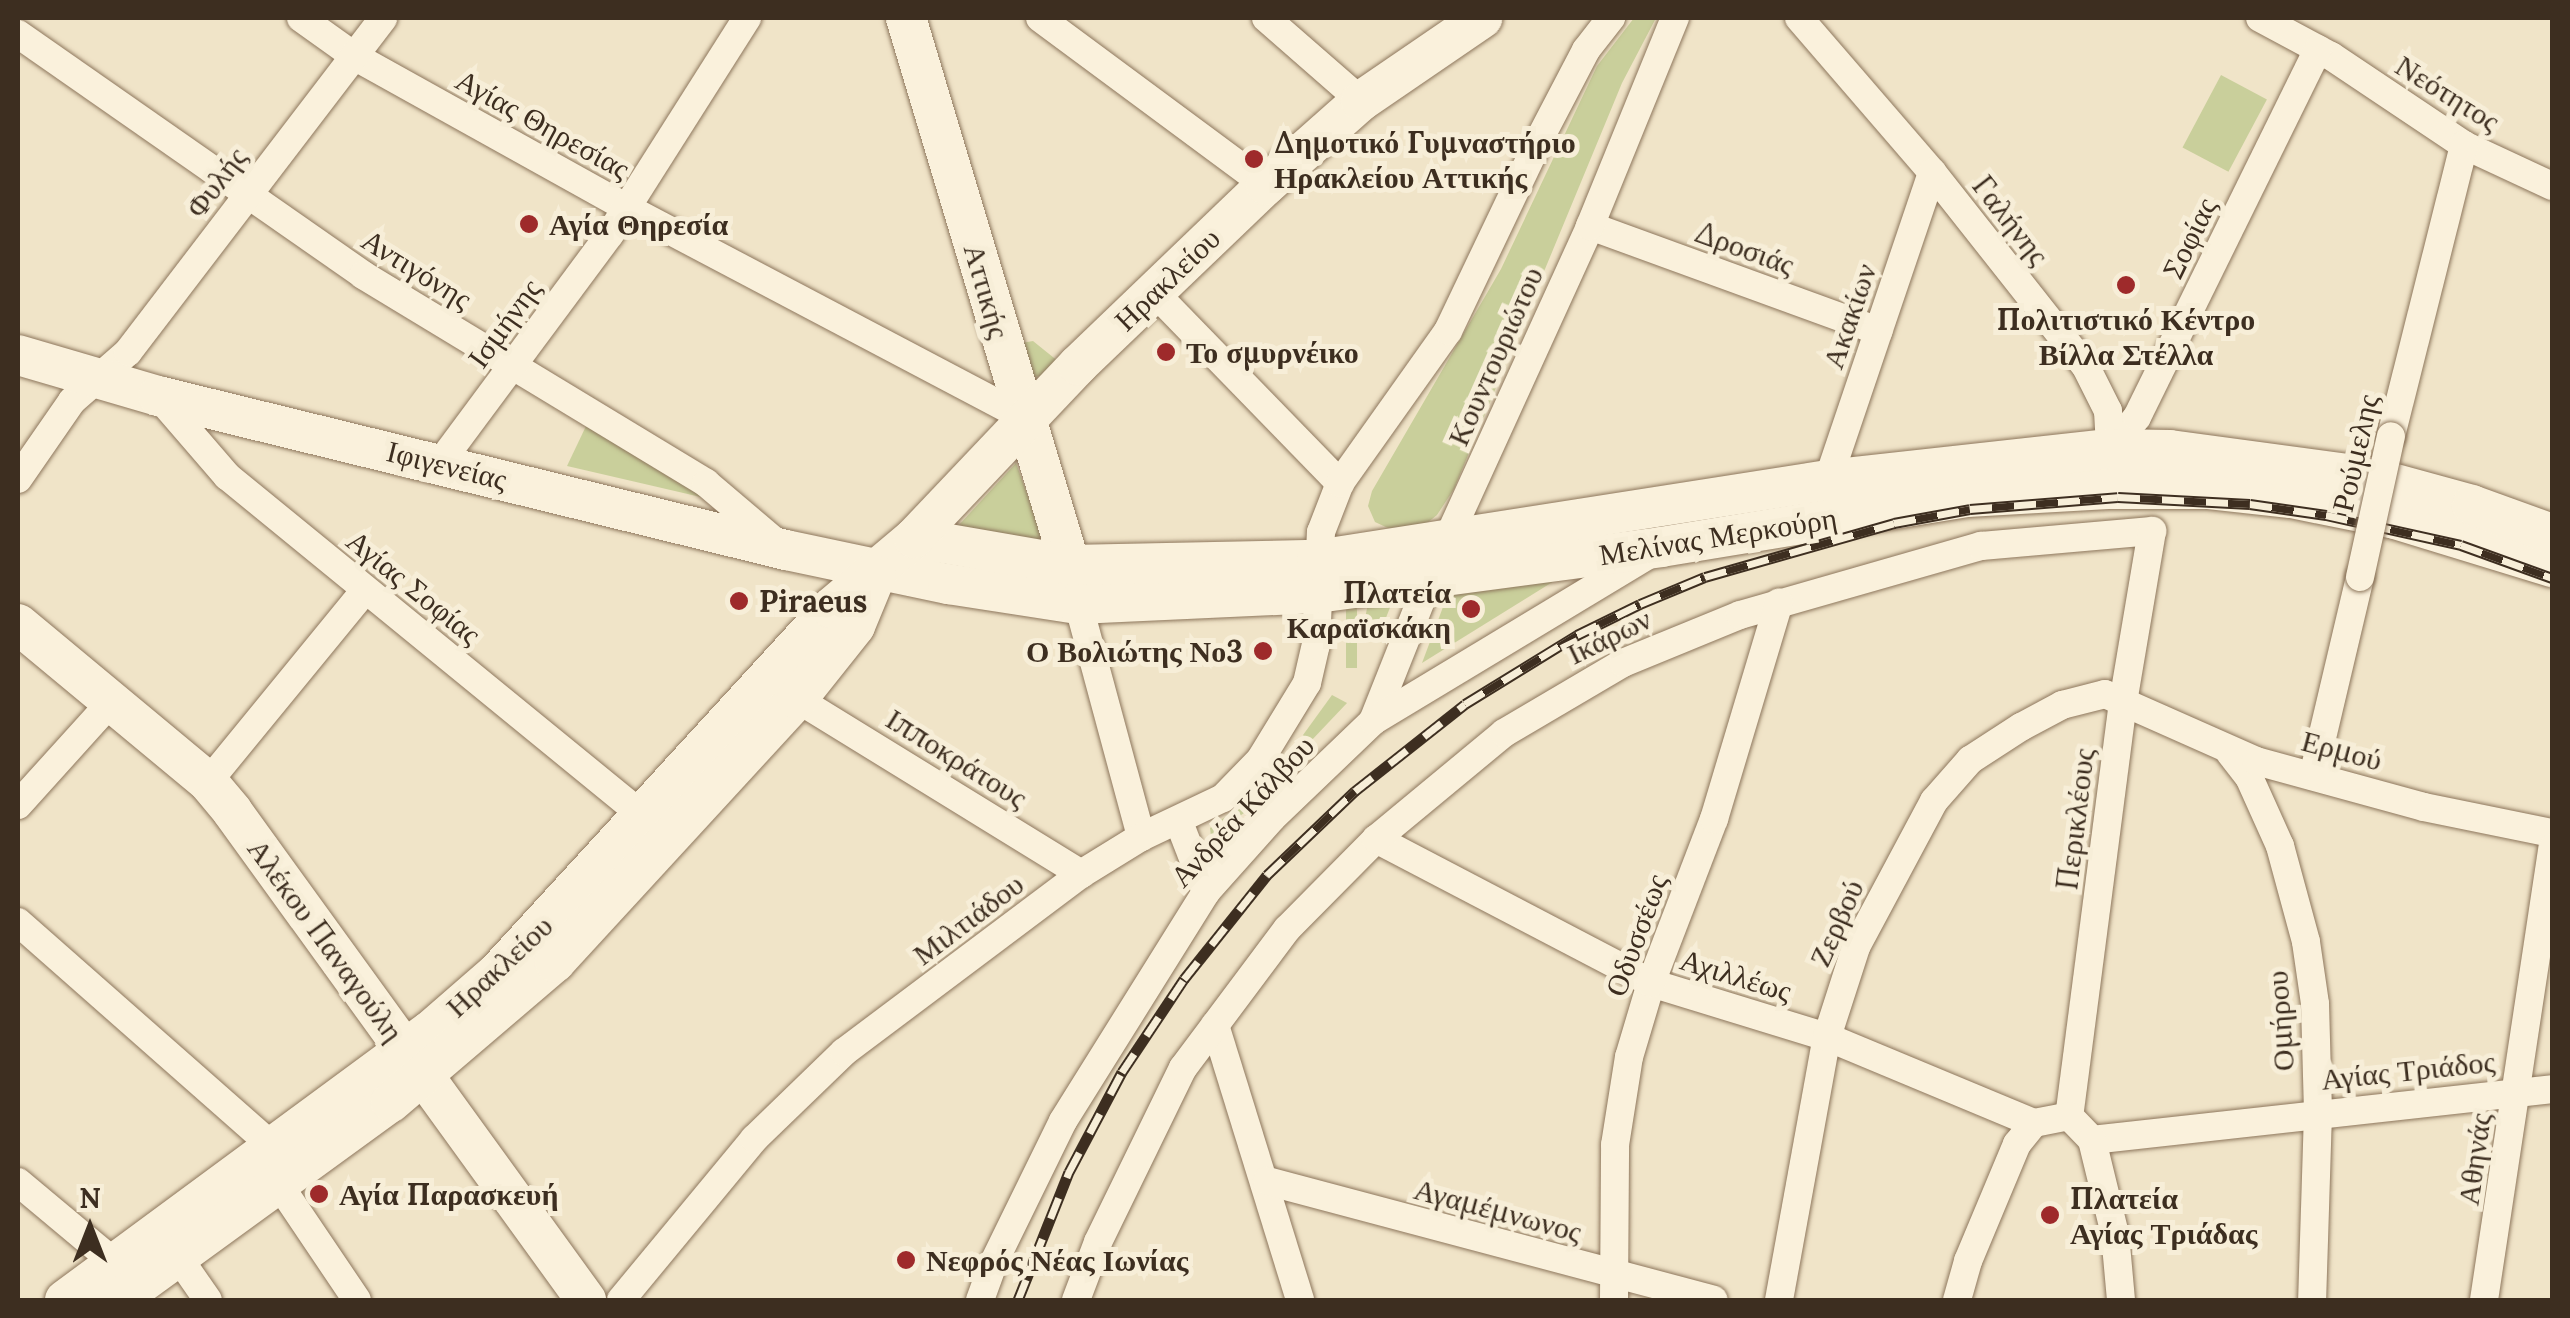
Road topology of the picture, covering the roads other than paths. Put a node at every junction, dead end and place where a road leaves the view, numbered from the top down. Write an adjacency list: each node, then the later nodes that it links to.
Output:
1 (301, 18): 14 (street, Αγίας Θηρεσίας)
2 (383, 18): 14 (street, Φυλής)
3 (746, 18): 21 (street, Ισμήνης)
4 (906, 18): 29 (street, Αττικής)
5 (1040, 18): 18 (street)
6 (1266, 18): 15 (street)
7 (1482, 18): 15 (street, Ηρακλείου)
8 (1611, 18): 34 (street, Κουντουριώτου)
9 (1675, 18): 22 (street, Κουντουριώτου)
10 (1799, 18): 17 (street, Γαλήνης)
11 (2260, 18): 13 (street, Νεότητος)
12 (18, 34): 20 (street, Αντιγόνης)
13 (2318, 50): 16 (street, Νεότητος); 31 (street, Σοφίας)
14 (354, 56): 20 (street, Φυλής); 21 (street, Αγίας Θηρεσίας)
15 (1361, 101): 18 (street, Ηρακλείου)
16 (2464, 145): 19 (street, Νεότητος); 53 (street, Ρούμελης, bridge)
17 (1932, 172): 24 (street, Ακακίων); 31 (street, Γαλήνης)
18 (1266, 185): 23 (street, Ηρακλείου)
19 (2552, 186)
20 (247, 193): 26 (street, Αντιγόνης); 27 (street, Φυλής)
21 (628, 208): 26 (street, Ισμήνης); 29 (street, Αγίας Θηρεσίας)
22 (1590, 226): 24 (street, Δροσιάς); 37 (street, Κουντουριώτου)
23 (1154, 292): 29 (street, Ηρακλείου); 34 (street)
24 (1878, 331): 33 (street, Ακακίων)
25 (18, 355): 27 (street, Ιφιγενείας)
26 (513, 367): 30 (street, Ισμήνης); 40 (street, Αντιγόνης)
27 (95, 379): 28 (street, Ιφιγενείας); 32 (street, Φυλής)
28 (158, 396): 30 (street, Ιφιγενείας); 45 (street, Αγίας Σοφίας)
29 (1024, 417): 36 (street, Ηρακλείου); 44 (street, Αττικής)
30 (440, 462): 40 (street, Ιφιγενείας)
31 (2109, 469): 33 (street, Μελίνας Μερκούρη); 38 (street, Μελίνας Μερκούρη); 39 (street, Μελίνας Μερκούρη)
32 (18, 479)
33 (1828, 480): 37 (street, Μελίνας Μερκούρη)
34 (1340, 483): 42 (street, Κουντουριώτου)
35 (2152, 532): 46 (street, Ικάρων); 50 (street, Περικλέους)
36 (914, 538): 41 (street, Ηρακλείου); 44 (street, Μελίνας Μερκούρη)
37 (1446, 541): 42 (street, Μελίνας Μερκούρη); 43 (street, Κουντουριώτου)
38 (1660, 547): 43 (street, Μελίνας Μερκούρη); 51 (street, Ανδρέα Κάλβου)
39 (2549, 549)
40 (786, 550): 41 (street, Ιφιγενείας)
41 (878, 571): 44 (street, Μελίνας Μερκούρη); 48 (street, Ηρακλείου); 56 (street, Ηρακλείου)
42 (1317, 576): 43 (street, Μελίνας Μερκούρη); 44 (street, Μελίνας Μερκούρη); 57 (street, Μιλτιάδου)
43 (1429, 580): 51 (street, Κουντουριώτου)
44 (1074, 584): 59 (street)
45 (365, 590): 54 (street); 56 (street, Αγίας Σοφίας)
46 (1779, 603): 60 (street, Ικάρων); 65 (street, Οδυσσέως)
47 (18, 624): 49 (street, Αλέκου Παναγούλη)
48 (797, 699): 62 (street, Ιπποκράτους); 68 (street, Ηρακλείου)
49 (112, 701): 54 (street, Αλέκου Παναγούλη); 55 (street)
50 (2123, 702): 52 (street, Ερμού); 67 (street, Ζερβού); 72 (street, Περικλέους)
51 (1373, 721): 63 (street, Ανδρέα Κάλβου)
52 (2230, 753): 53 (street, Ερμού); 71 (street, Ομήρου)
53 (2312, 776): 58 (street, Ερμού)
54 (208, 782): 68 (street, Αλέκου Παναγούλη)
55 (18, 806)
56 (642, 815): 68 (street, Ηρακλείου)
57 (1179, 822): 59 (street, Μιλτιάδου); 63 (street)
58 (2552, 833)
59 (1141, 838): 62 (street, Μιλτιάδου)
60 (1376, 839): 65 (street, Αχιλλέως); 66 (street, Ικάρων)
61 (2552, 848): 70 (street, Αθηνάς)
62 (1081, 874): 85 (street, Μιλτιάδου)
63 (1206, 892): 86 (street, Ανδρέα Κάλβου)
64 (18, 922): 75 (street)
65 (1651, 983): 67 (street, Αχιλλέως); 80 (street, Οδυσσέως)
66 (1215, 1025): 77 (street); 87 (street, Ικάρων)
67 (1827, 1037): 73 (street, Αχιλλέως); 90 (street, Ζερβού)
68 (413, 1063): 75 (street, Ηρακλείου); 84 (street, Αλέκου Παναγούλη)
69 (2552, 1089): 70 (street, Αγίας Τριάδος)
70 (2516, 1091): 71 (street, Αγίας Τριάδος); 94 (street, Αθηνάς)
71 (2318, 1113): 74 (street, Αγίας Τριάδος); 93 (street, Ομήρου)
72 (2069, 1116): 73 (street); 74 (street)
73 (2034, 1124): 91 (street)
74 (2092, 1140): 92 (street)
75 (274, 1164): 78 (street, Ηρακλείου); 79 (street, Ηρακλείου); 83 (street)
76 (18, 1182): 79 (street)
77 (1266, 1182): 80 (street, Αγαμέμνωνος); 88 (street)
78 (178, 1257): 79 (street, Ηρακλείου); 82 (street)
79 (116, 1282): 81 (street, Ηρακλείου)
80 (1613, 1287): 89 (street, Αγαμέμνωνος)
81 (65, 1300)
82 (208, 1300)
83 (357, 1300)
84 (586, 1300)
85 (621, 1300)
86 (980, 1300)
87 (1076, 1300)
88 (1300, 1300)
89 (1712, 1300)
90 (1779, 1300)
91 (1957, 1300)
92 (2122, 1300)
93 (2312, 1300)
94 (2484, 1300)

